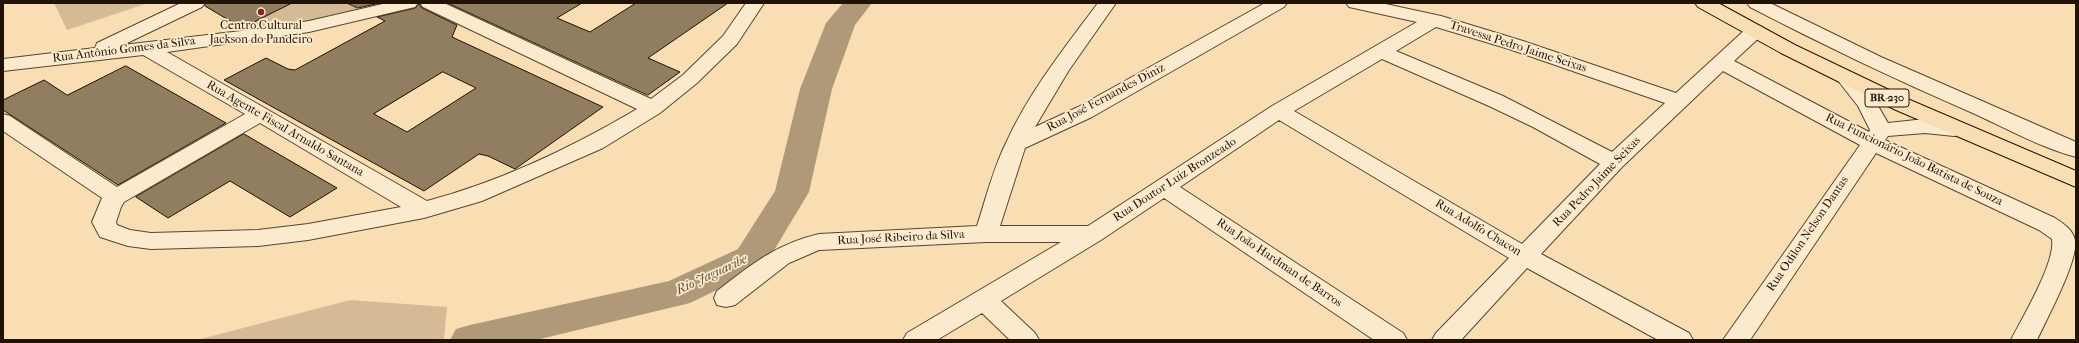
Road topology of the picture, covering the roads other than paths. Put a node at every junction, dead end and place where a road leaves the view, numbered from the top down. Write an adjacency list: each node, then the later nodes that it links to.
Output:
1 (196, 3): 11 (street)
2 (409, 3): 14 (street, Rua Antônio Gomes da Silva)
3 (429, 3): 22 (street)
4 (755, 3): 22 (street)
5 (1107, 3): 28 (street)
6 (1278, 3): 28 (street, Rua José Fernandes Diniz)
7 (1355, 3): 12 (street, Travessa Pedro Jaime Seixas)
8 (1704, 3): 13 (highway, BR-230)
9 (1729, 3): 31 (highway, BR-230)
10 (1756, 3): 29 (street)
11 (160, 20): 14 (street); 17 (street)
12 (1434, 20): 16 (street, Rua Doutor Luiz Bronzeado); 21 (street, Travessa Pedro Jaime Seixas)
13 (1755, 31): 18 (street, Rua Pedro Jaime Seixas); 20 (highway, BR-230)
14 (180, 44): 15 (street, Rua Antônio Gomes da Silva)
15 (146, 48): 17 (street, Rua Antônio Gomes da Silva); 24 (street, Rua Agente Fiscal Arnaldo Santana)
16 (1382, 52): 23 (street, Rua Doutor Luiz Bronzeado); 30 (street)
17 (88, 54): 19 (street, Rua Antônio Gomes da Silva)
18 (1721, 62): 21 (street, Rua Pedro Jaime Seixas); 27 (street, Rua Funcionário João Batista de Souza)
19 (3, 65)
20 (1846, 78): 26 (highway, BR-230); 27 (street)
21 (1679, 101): 30 (street, Rua Pedro Jaime Seixas)
22 (653, 108): 35 (street)
23 (1279, 111): 33 (street, Rua Doutor Luiz Bronzeado); 38 (street, Rua Adolfo Chacon)
24 (261, 114): 34 (street); 35 (street, Rua Agente Fiscal Arnaldo Santana)
25 (3, 122): 34 (street)
26 (1954, 129): 27 (street); 32 (highway, BR-230)
27 (1876, 136): 46 (street, Rua Odilon Nelson Dantas); 47 (street, Rua Funcionário João Batista de Souza)
28 (1016, 143): 36 (street)
29 (2076, 150)
30 (1614, 162): 38 (street, Rua Pedro Jaime Seixas)
31 (2076, 166)
32 (2076, 180)
33 (1164, 187): 37 (street, Rua Doutor Luiz Bronzeado); 43 (street, Rua João Hardman de Barros)
34 (116, 197): 35 (street)
35 (424, 210)
36 (986, 234): 37 (street, Rua José Ribeiro da Silva); 39 (street, Rua José Ribeiro da Silva)
37 (1093, 234): 40 (street, Rua Doutor Luiz Bronzeado)
38 (1526, 256): 44 (street, Rua Pedro Jaime Seixas); 45 (street, Rua Adolfo Chacon)
39 (726, 298)
40 (984, 300): 41 (street, Rua Doutor Luiz Bronzeado); 42 (street)
41 (916, 340)
42 (1026, 340)
43 (1394, 340)
44 (1445, 340)
45 (1680, 340)
46 (1736, 340)
47 (2024, 340)

